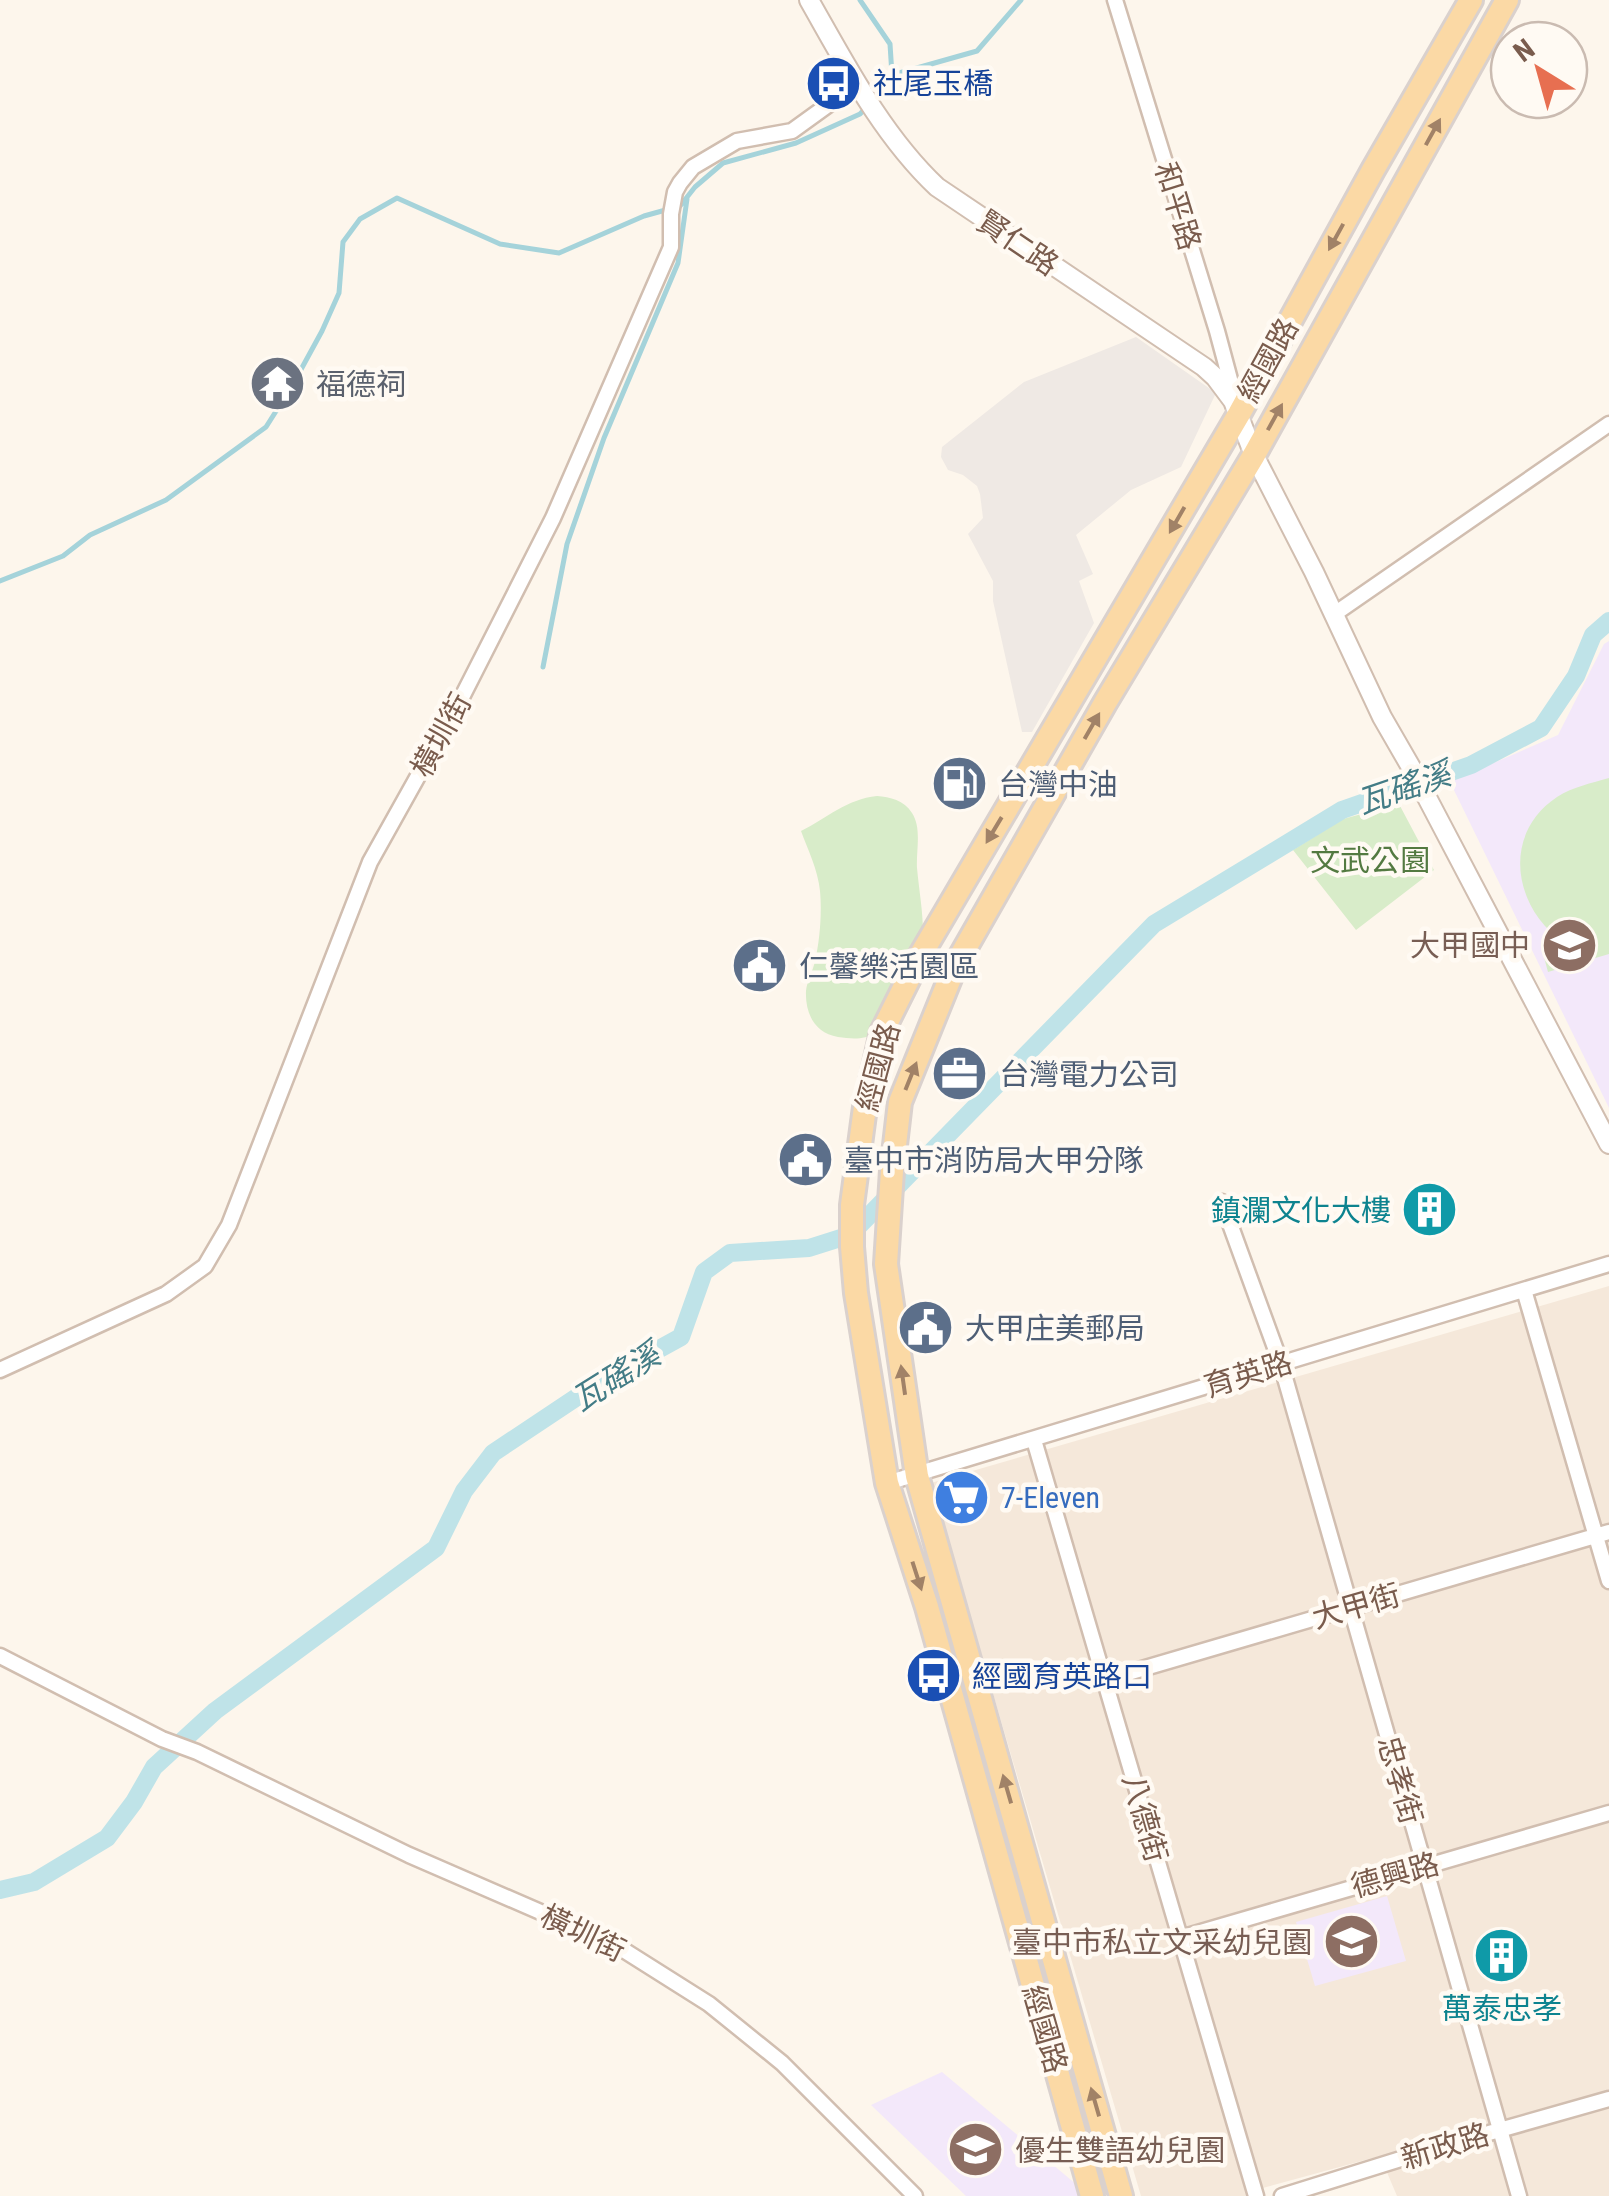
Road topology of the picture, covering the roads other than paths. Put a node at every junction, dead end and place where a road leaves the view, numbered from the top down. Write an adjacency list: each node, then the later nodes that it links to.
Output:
1 (809, 0): 5 (street, 賢仁路)
2 (1115, 0): 6 (street, 和平路)
3 (1472, 0): 6 (main road, 經國路, one-way to 6)
4 (1507, 0): 8 (main road, 經國路, one-way to 4)
5 (856, 84): 6 (street, 賢仁路); 15 (street, 橫圳街)
6 (1239, 414): 8 (street, 賢仁路); 18 (main road, 經國路, one-way to 18)
7 (1609, 424): 9 (street)
8 (1254, 455): 9 (street); 17 (main road, 經國路, one-way to 8)
9 (1333, 614): 10 (street)
10 (1609, 1144)
11 (1222, 1202): 14 (street, 忠孝街)
12 (1609, 1264): 13 (street, 育英路)
13 (1524, 1290): 14 (street, 育英路); 19 (street)
14 (1281, 1364): 16 (street, 育英路); 21 (street, 忠孝街)
15 (0, 1370)
16 (1034, 1440): 17 (street, 育英路); 23 (street, 八德街)
17 (917, 1476): 18 (street, 育英路); 31 (main road, 經國路, one-way to 17)
18 (887, 1484): 30 (main road, 經國路, one-way to 30)
19 (1602, 1534): 20 (street); 21 (street, 大甲街)
20 (1609, 1582)
21 (1351, 1608): 23 (street, 大甲街); 25 (street, 忠孝街)
22 (0, 1656): 29 (street, 橫圳街)
23 (1104, 1680): 26 (street, 八德街)
24 (1609, 1813): 25 (street, 德興路)
25 (1425, 1866): 26 (street, 德興路); 28 (street, 忠孝街)
26 (1180, 1938): 32 (street, 八德街)
27 (1609, 2100): 28 (street, 新政路)
28 (1500, 2130): 33 (street, 新政路); 34 (street, 忠孝街)
29 (914, 2196)
30 (1092, 2196)
31 (1122, 2196)
32 (1256, 2196)
33 (1282, 2196)
34 (1519, 2196)

